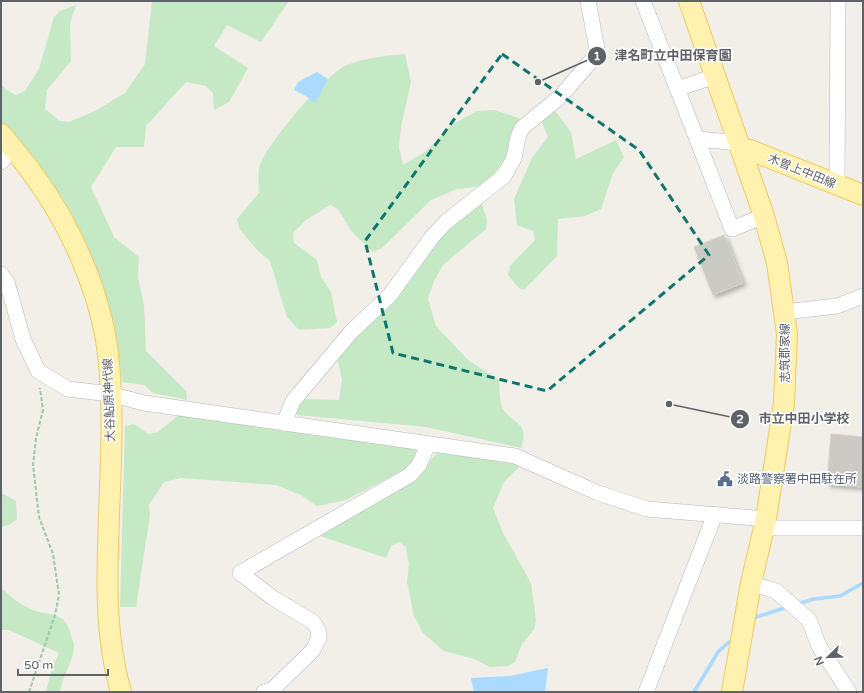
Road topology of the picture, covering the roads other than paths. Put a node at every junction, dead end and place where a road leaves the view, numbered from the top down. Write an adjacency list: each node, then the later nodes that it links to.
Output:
1 (588, 1): 17 (street)
2 (643, 1): 6 (street)
3 (689, 1): 5 (main road, 志筑郡家線)
4 (838, 1): 10 (street)
5 (715, 76): 6 (street); 8 (main road, 志筑郡家線)
6 (677, 89): 7 (street)
7 (698, 139): 8 (street); 12 (street)
8 (740, 146): 10 (main road, 木曽上中田線); 12 (main road, 志筑郡家線)
9 (5, 148): 16 (main road, 大谷鮎原神代線)
10 (837, 185): 11 (main road, 木曽上中田線)
11 (863, 195)
12 (764, 216): 15 (main road, 志筑郡家線)
13 (1, 274): 16 (street)
14 (863, 296): 15 (street)
15 (784, 312): 20 (main road, 志筑郡家線)
16 (110, 394): 17 (street); 23 (main road, 大谷鮎原神代線)
17 (284, 423): 18 (street)
18 (428, 444): 19 (street); 24 (street)
19 (715, 514): 20 (street); 25 (street)
20 (765, 523): 21 (street); 22 (main road, 志筑郡家線)
21 (863, 528)
22 (751, 583): 26 (main road, 志筑郡家線); 27 (street)
23 (121, 692)
24 (264, 692)
25 (646, 692)
26 (732, 692)
27 (849, 692)

